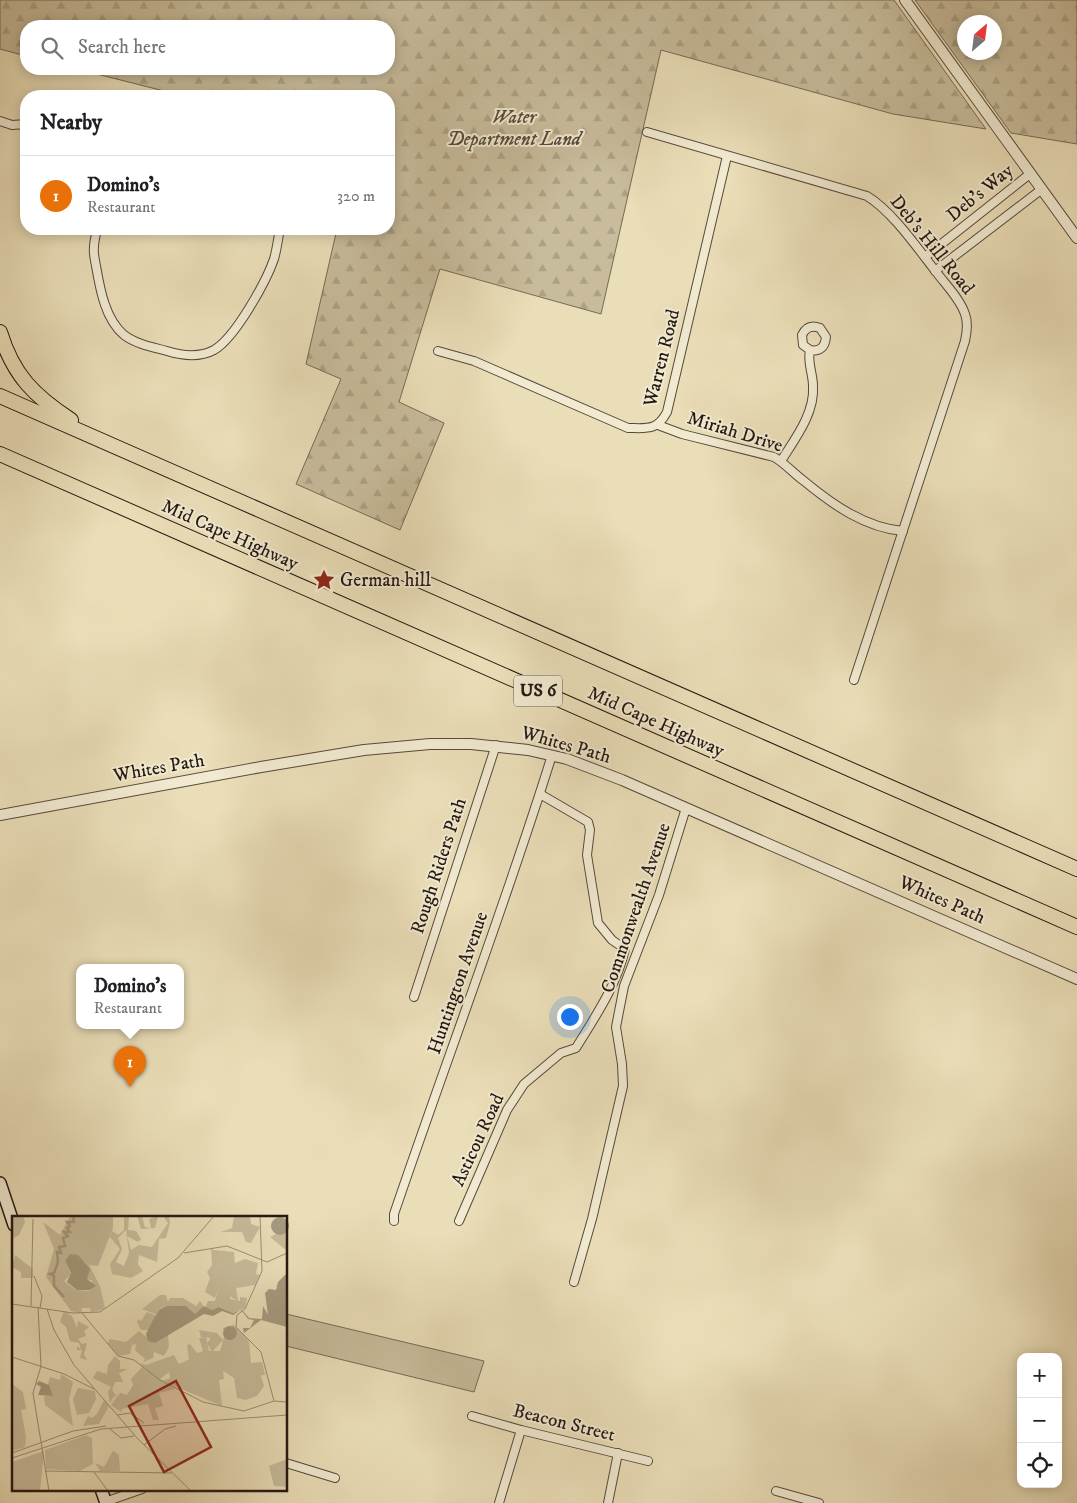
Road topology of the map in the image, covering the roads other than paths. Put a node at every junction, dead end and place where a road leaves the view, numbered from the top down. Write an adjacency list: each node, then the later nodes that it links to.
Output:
1 (905, 0): 6 (street)
2 (0, 121): 3 (street)
3 (20, 124)
4 (647, 132): 5 (street, Deb's Hill Road)
5 (727, 156): 11 (street, Deb's Hill Road); 17 (street, Warren Road)
6 (1031, 173): 7 (street); 11 (street, Deb's Way)
7 (1042, 189): 10 (street); 12 (street, Deb's Way)
8 (96, 235): 9 (street)
9 (279, 235)
10 (1077, 238)
11 (925, 257): 12 (street, Deb's Hill Road)
12 (935, 270): 21 (street, Deb's Hill Road)
13 (0, 332): 18 (highway)
14 (810, 350): 20 (street)
15 (438, 351): 17 (street, Warren Road)
16 (0, 396): 18 (highway, Mid Cape Highway)
17 (658, 425): 20 (street, Miriah Drive)
18 (100, 439): 28 (highway, Mid Cape Highway)
19 (0, 454): 29 (highway, Mid Cape Highway / US 6)
20 (781, 461): 21 (street, Miriah Drive)
21 (904, 531): 22 (street, Deb's Hill Road)
22 (854, 680)
23 (496, 745): 24 (street, Whites Path); 27 (street, Whites Path); 31 (street, Rough Riders Path)
24 (552, 755): 25 (street, Huntington Avenue); 26 (street, Whites Path)
25 (540, 794): 34 (street, Huntington Avenue); 35 (street, Asticou Road)
26 (686, 808): 30 (street, Whites Path); 36 (street, Commonwealth Avenue)
27 (3, 813)
28 (1077, 869)
29 (1077, 927)
30 (1077, 979)
31 (414, 997)
32 (0, 1183): 33 (main road)
33 (12, 1218)
34 (394, 1221)
35 (459, 1221)
36 (574, 1282)
37 (472, 1416): 38 (street, Beacon Street)
38 (521, 1430): 39 (street, Beacon Street); 47 (street)
39 (618, 1453): 40 (street, Beacon Street); 48 (street)
40 (648, 1461)
41 (288, 1464): 42 (street)
42 (336, 1478)
43 (101, 1490): 46 (main road)
44 (139, 1490): 46 (street)
45 (776, 1491): 49 (street)
46 (106, 1503)
47 (499, 1503)
48 (608, 1503)
49 (819, 1503)

